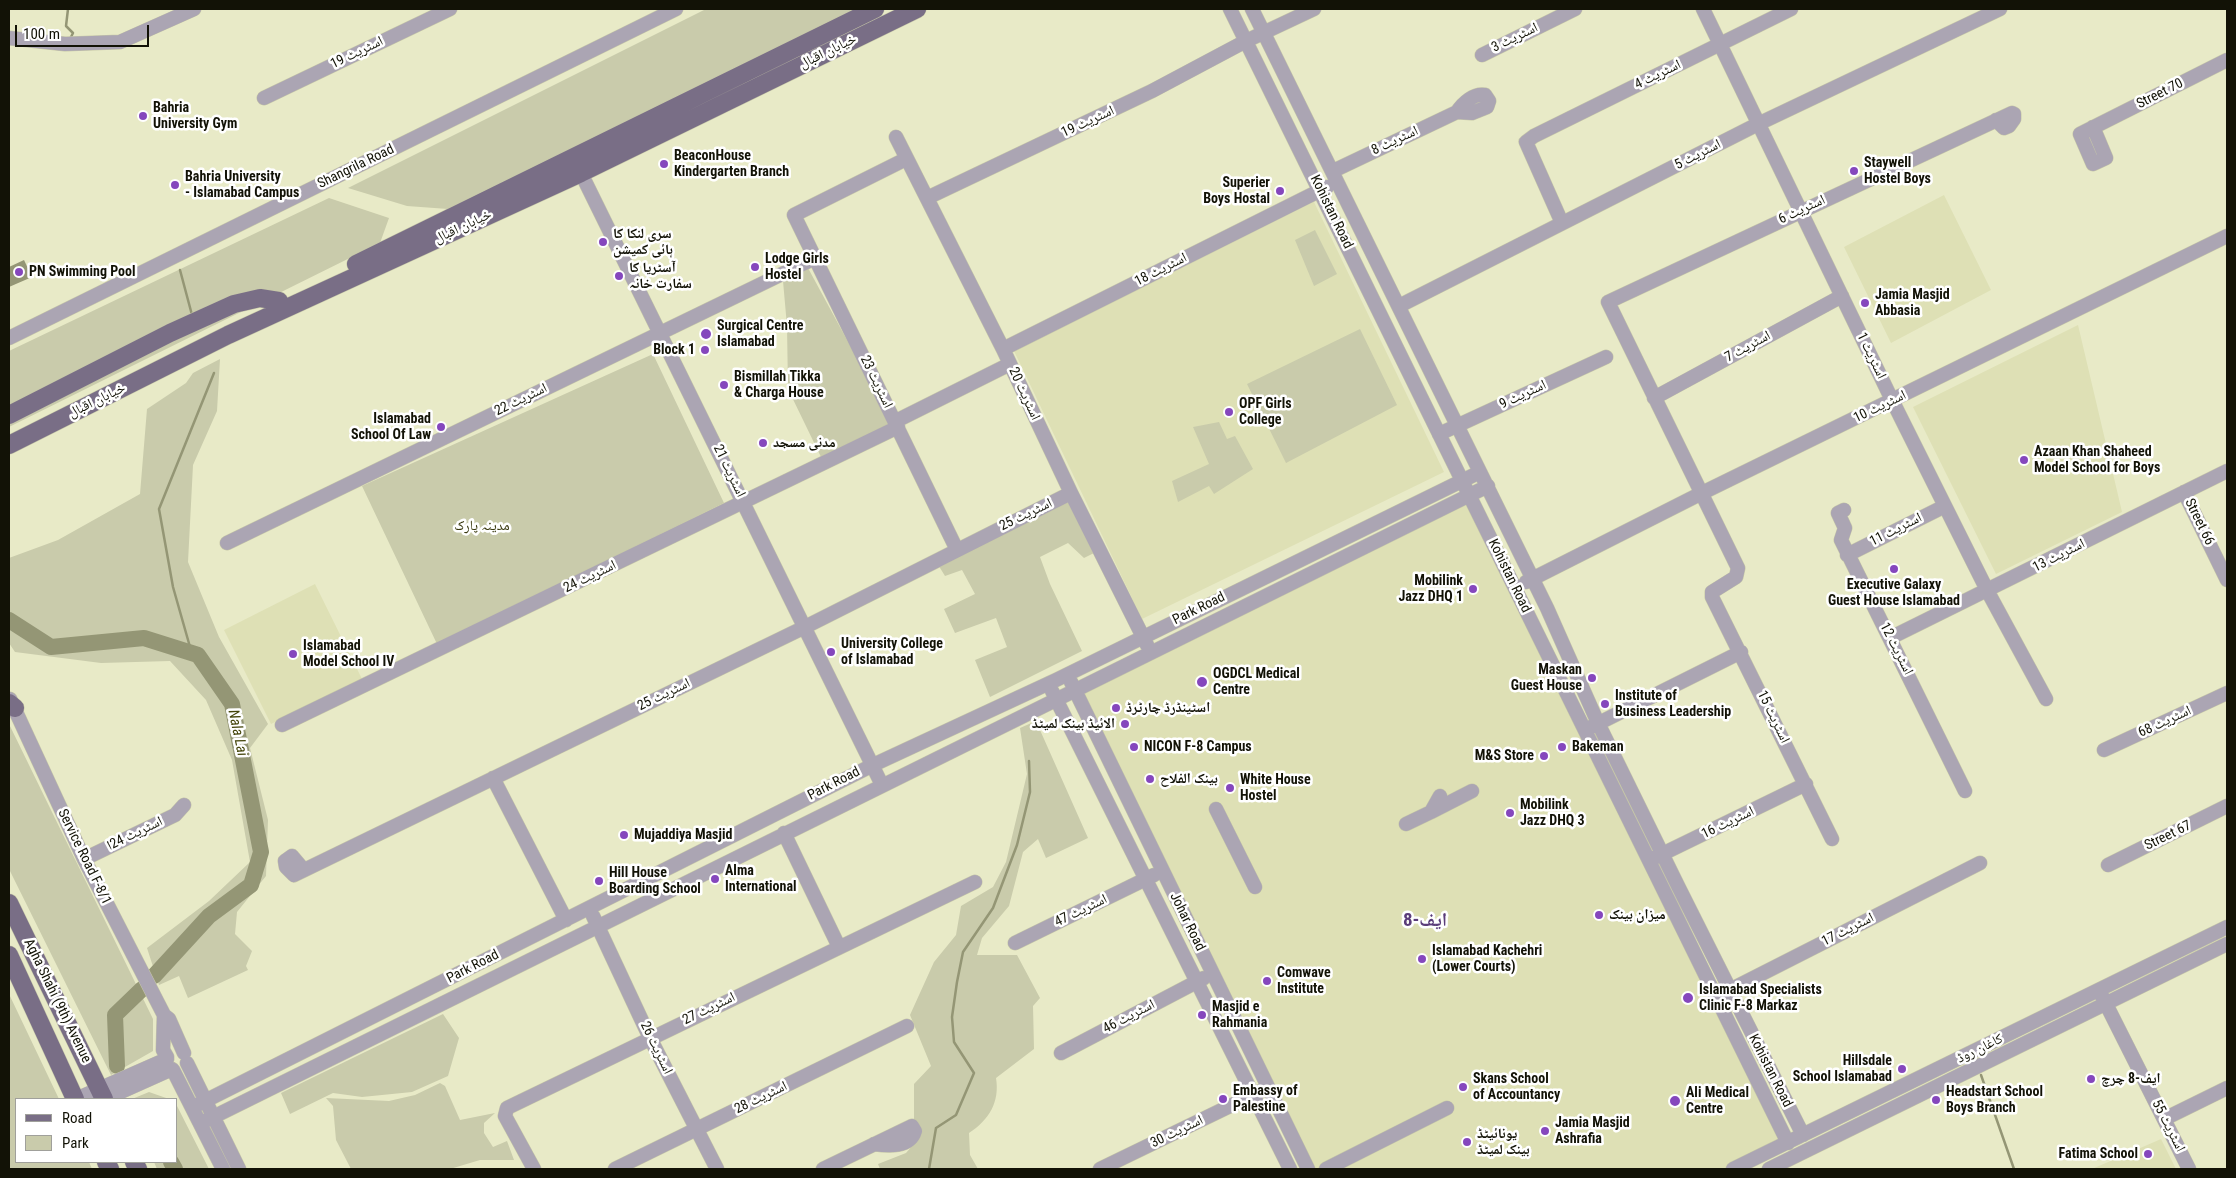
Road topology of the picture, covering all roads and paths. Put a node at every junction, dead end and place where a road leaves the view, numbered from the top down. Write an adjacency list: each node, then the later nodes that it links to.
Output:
1 (194, 9): 14 (street)
2 (450, 9): 19 (street, اسٹریٹ 19)
3 (676, 9): 38 (street, Shangrila Road)
4 (876, 9): 26 (main road, خیابان اقبال)
5 (917, 9): 26 (main road, خیابان اقبال)
6 (1230, 9): 15 (street, Kohistan Road)
7 (1252, 9): 13 (street, Kohistan Road)
8 (1314, 9): 13 (street, اسٹریٹ 19)
9 (1575, 9): 17 (street, اسٹریٹ 3)
10 (1703, 9): 16 (street, اسٹریٹ 1)
11 (1791, 9): 16 (street, اسٹریٹ 4)
12 (2000, 9): 22 (street, اسٹریٹ 5)
13 (1264, 33): 15 (street, اسٹریٹ 19); 27 (street, Kohistan Road)
14 (9, 38)
15 (1246, 41): 28 (street, Kohistan Road); 29 (street, اسٹریٹ 19)
16 (1720, 45): 22 (street, اسٹریٹ 1); 31 (street, اسٹریٹ 4)
17 (1482, 55)
18 (2227, 60): 23 (street, Street 70)
19 (264, 98)
20 (1457, 112): 27 (street, اسٹریٹ 8)
21 (1996, 120): 30 (street, اسٹریٹ 6)
22 (1758, 124): 30 (street, اسٹریٹ 1); 31 (street, اسٹریٹ 5)
23 (2093, 127)
24 (896, 137): 25 (street, اسٹریٹ 20)
25 (906, 159): 29 (street, اسٹریٹ 20); 33 (street, اسٹریٹ 23)
26 (577, 165): 35 (main road, خیابان اقبال); 37 (street, اسٹریٹ 21)
27 (1335, 176): 28 (street, اسٹریٹ 8); 36 (street, Kohistan Road)
28 (1320, 191): 39 (street, اسٹریٹ 18); 48 (street, Kohistan Road)
29 (927, 198): 39 (street, اسٹریٹ 20)
30 (1801, 210): 34 (street, اسٹریٹ 1); 42 (street, اسٹریٹ 6)
31 (1562, 223): 36 (street, اسٹریٹ 5)
32 (2227, 236): 43 (street, اسٹریٹ 10)
33 (815, 258): 37 (street, اسٹریٹ 22); 45 (street, اسٹریٹ 23)
34 (1842, 296): 42 (street, اسٹریٹ 7); 43 (street, اسٹریٹ 1)
35 (279, 306): 44 (main road); 47 (main road, خیابان اقبال); 49 (main road, خیابان اقبال); 50 (main road)
36 (1399, 306): 46 (street, Kohistan Road)
37 (660, 332): 59 (street, اسٹریٹ 21); 62 (street, اسٹریٹ 22)
38 (9, 338)
39 (1003, 349): 41 (street, اسٹریٹ 20)
40 (1606, 356): 46 (street, اسٹریٹ 9)
41 (1010, 364): 45 (street, اسٹریٹ 24); 56 (street, اسٹریٹ 20)
42 (1654, 398): 57 (street)
43 (1892, 400): 57 (street, اسٹریٹ 10); 60 (street, اسٹریٹ 1)
44 (9, 415)
45 (897, 424): 59 (street, اسٹریٹ 24); 63 (street, اسٹریٹ 23)
46 (1457, 425): 48 (street, اسٹریٹ 9); 52 (street, Kohistan Road)
47 (9, 431)
48 (1439, 434): 53 (street, Kohistan Road)
49 (9, 445)
50 (9, 456)
51 (2227, 471): 55 (street, اسٹریٹ 13)
52 (1480, 472): 53 (street, Park Road); 54 (street, Kohistan Road)
53 (1462, 481): 58 (street, Kohistan Road); 72 (street, Park Road)
54 (1488, 486): 58 (street, Park Road); 65 (street, Kohistan Road)
55 (2184, 492): 66 (street, Street 66); 68 (street, اسٹریٹ 13)
56 (1071, 493): 63 (street, اسٹریٹ 25); 72 (street, اسٹریٹ 20)
57 (1702, 493): 65 (street, اسٹریٹ 10); 75 (street, اسٹریٹ 15)
58 (1470, 495): 67 (street, Kohistan Road); 74 (street, Park Road)
59 (744, 503): 71 (street, اسٹریٹ 21); 84 (street, اسٹریٹ 24)
60 (1945, 506): 64 (street, اسٹریٹ 11); 68 (street, اسٹریٹ 1)
61 (1844, 510): 64 (street, اسٹریٹ 12)
62 (227, 543)
63 (957, 550): 71 (street, اسٹریٹ 25)
64 (1847, 555): 73 (street, اسٹریٹ 12)
65 (1533, 579): 67 (street, اسٹریٹ 10); 69 (street, Kohistan Road)
66 (2227, 580)
67 (1515, 587): 70 (street, Kohistan Road)
68 (1988, 592): 73 (street, اسٹریٹ 13); 81 (street, اسٹریٹ 1)
69 (1547, 608): 70 (street); 83 (street, Kohistan Road)
70 (1529, 617): 85 (street, Kohistan Road)
71 (805, 627): 87 (street, اسٹریٹ 21); 88 (street, اسٹریٹ 25)
72 (1143, 637): 74 (street, اسٹریٹ 20); 76 (street, Park Road)
73 (1890, 638): 92 (street, اسٹریٹ 12)
74 (1151, 652): 78 (street, Park Road)
75 (1741, 652): 83 (street); 89 (street, اسٹریٹ 15)
76 (1067, 674): 77 (street, Park Road); 78 (street, Johar Road)
77 (1048, 684): 80 (street, Johar Road); 87 (street, Park Road)
78 (1074, 690): 80 (street, Park Road); 107 (street, Johar Road)
79 (2227, 693): 86 (street, اسٹریٹ 68)
80 (1057, 698): 90 (street, Park Road); 108 (street, Johar Road)
81 (2046, 699)
82 (11, 702): 102 (street, Service Road F-8/1)
83 (1598, 723): 85 (street); 101 (street, Kohistan Road)
84 (282, 725)
85 (1586, 729): 103 (street, Kohistan Road)
86 (2104, 750)
87 (873, 765): 90 (street, اسٹریٹ 21); 112 (street, Park Road)
88 (493, 778): 106 (street, اسٹریٹ 25); 113 (street)
89 (1806, 784): 100 (street, اسٹریٹ 15); 101 (street, اسٹریٹ 16)
90 (882, 785): 99 (street, Park Road)
91 (1472, 791): 97 (street)
92 (1965, 791)
93 (1440, 796): 97 (street)
94 (184, 805): 102 (street, اسٹریٹ 24ا)
95 (2227, 806): 105 (street, Street 67)
96 (1216, 809): 110 (street)
97 (1432, 812): 98 (street)
98 (1406, 824)
99 (784, 833): 114 (street, Park Road); 118 (street)
100 (1832, 839)
101 (1663, 855): 103 (street, اسٹریٹ 16); 122 (street, Kohistan Road)
102 (84, 859): 125 (street, Service Road F-8/1)
103 (1649, 860): 123 (street, Kohistan Road)
104 (1980, 863): 122 (street, اسٹریٹ 17)
105 (2108, 865)
106 (303, 869)
107 (1162, 871): 108 (street, اسٹریٹ 47); 120 (street, Johar Road)
108 (1146, 879): 116 (street, اسٹریٹ 47); 121 (street, Johar Road)
109 (975, 882): 118 (street, اسٹریٹ 27)
110 (1255, 887)
111 (9, 903): 134 (main road, Agha Shahi (9th) Avenue)
112 (589, 908): 113 (street, Park Road); 114 (street, اسٹریٹ 26)
113 (566, 920): 137 (street, Park Road)
114 (598, 924): 127 (street, اسٹریٹ 26); 139 (street, Park Road)
115 (2227, 927): 124 (street, کاغان روڈ)
116 (1015, 943)
117 (2227, 944): 124 (street, کاغان روڈ)
118 (839, 947): 127 (street, اسٹریٹ 27)
119 (9, 955): 135 (main road, Agha Shahi (9th) Avenue)
120 (1213, 974): 121 (street, اسٹریٹ 46); 131 (street, Johar Road)
121 (1197, 982): 128 (street, اسٹریٹ 46); 133 (street, Johar Road)
122 (1729, 990): 123 (street, اسٹریٹ 17); 142 (street, Kohistan Road)
123 (1716, 997): 143 (street, Kohistan Road)
124 (2103, 997): 140 (street, اسٹریٹ 55); 142 (street, کاغان روڈ); 156 (street, کاغان روڈ)
125 (164, 1015): 129 (street, Service Road F-8/1); 130 (street, Service Road F-8/1)
126 (907, 1026): 141 (street, اسٹریٹ 28)
127 (650, 1038): 141 (street, اسٹریٹ 26); 147 (street, اسٹریٹ 27)
128 (1061, 1053)
129 (185, 1058): 130 (street); 137 (street, Service Road F-8/1)
130 (170, 1064): 134 (street); 137 (street, Service Road F-8/1)
131 (1268, 1088): 133 (street, اسٹریٹ 30); 153 (street, Johar Road)
132 (2227, 1088): 140 (street)
133 (1253, 1095): 151 (street, اسٹریٹ 30); 152 (street, Johar Road)
134 (103, 1096): 136 (street)
135 (76, 1098)
136 (85, 1098)
137 (200, 1104): 139 (street, Service Road F-8/1)
138 (1447, 1108): 154 (street)
139 (207, 1119): 145 (street, Service Road F-8/1); 146 (street, Service Road F-8/1)
140 (2164, 1119): 157 (street, اسٹریٹ 55)
141 (697, 1130): 148 (street, اسٹریٹ 28); 149 (street, اسٹریٹ 26)
142 (1803, 1135): 143 (street, کاغان روڈ)
143 (1788, 1143): 155 (street, کاغان روڈ)
144 (874, 1144): 150 (street)
145 (223, 1169)
146 (239, 1169)
147 (534, 1169)
148 (615, 1169)
149 (717, 1169)
150 (823, 1169)
151 (1100, 1169)
152 (1290, 1169)
153 (1308, 1169)
154 (1326, 1169)
155 (1733, 1169)
156 (1769, 1169)
157 (2189, 1169)

